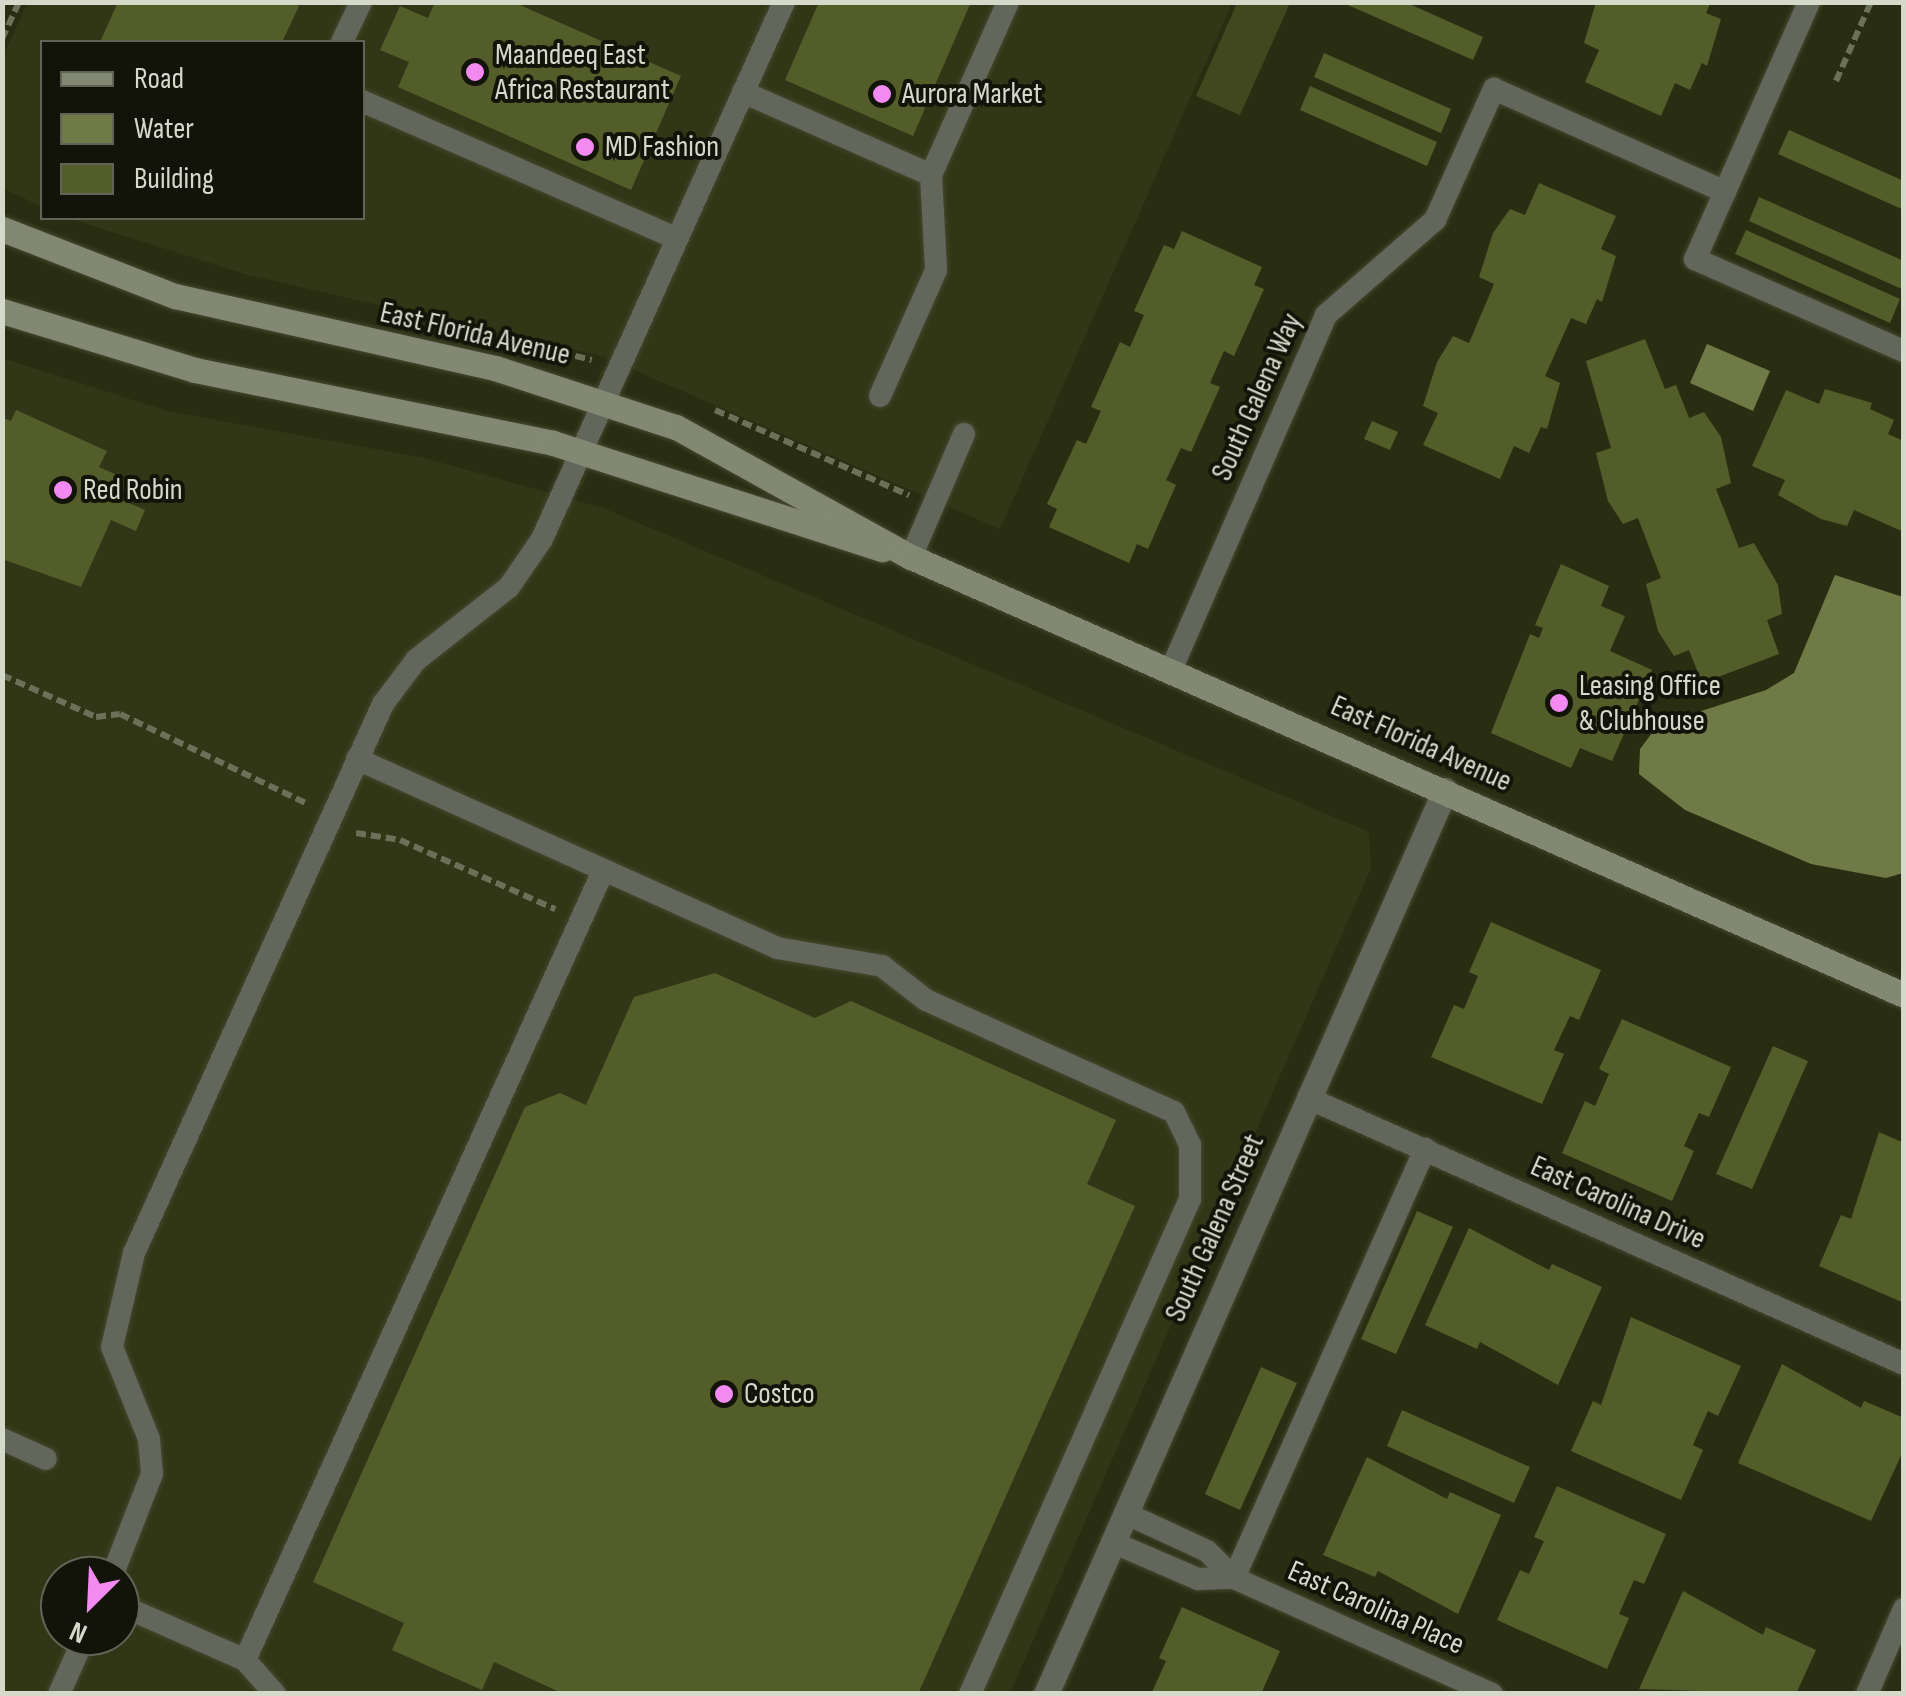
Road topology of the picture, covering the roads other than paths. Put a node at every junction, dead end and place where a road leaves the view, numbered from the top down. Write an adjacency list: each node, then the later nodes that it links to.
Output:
1 (361, 2): 5 (lane)
2 (784, 2): 6 (lane)
3 (1008, 2): 8 (lane)
4 (1809, 2): 9 (lane)
5 (343, 40)
6 (742, 92): 8 (lane); 11 (lane)
7 (365, 101): 11 (lane)
8 (931, 175): 14 (lane)
9 (1725, 192): 13 (lane); 19 (lane, South Galena Way)
10 (2, 229): 15 (main road, East Florida Avenue)
11 (673, 237): 15 (lane)
12 (2, 312): 17 (main road, East Florida Avenue)
13 (1904, 351)
14 (880, 396)
15 (601, 399): 17 (lane); 18 (main road, East Florida Avenue)
16 (964, 434): 18 (lane)
17 (580, 451): 18 (main road, East Florida Avenue); 20 (lane)
18 (911, 557): 19 (main road, East Florida Avenue)
19 (1170, 670): 21 (main road, East Florida Avenue)
20 (356, 759): 22 (lane); 31 (lane)
21 (1445, 790): 23 (main road, East Florida Avenue); 24 (street, South Galena Street)
22 (602, 871): 36 (lane); 39 (lane)
23 (1904, 994)
24 (1308, 1098): 25 (lane, East Carolina Drive); 29 (street, South Galena Street)
25 (1425, 1149): 26 (lane, East Carolina Drive); 32 (lane)
26 (1904, 1364)
27 (2, 1439): 28 (lane)
28 (46, 1458)
29 (1125, 1513): 30 (street, South Galena Street); 32 (lane, East Carolina Place)
30 (1112, 1542): 32 (lane, East Carolina Place); 40 (street, South Galena Street)
31 (120, 1556)
32 (1234, 1578): 41 (lane, East Carolina Place)
33 (1904, 1610): 42 (lane)
34 (140, 1614): 36 (lane)
35 (76, 1656): 37 (lane)
36 (245, 1660): 38 (lane)
37 (60, 1694)
38 (276, 1694)
39 (970, 1694)
40 (1046, 1694)
41 (1492, 1694)
42 (1867, 1694)

